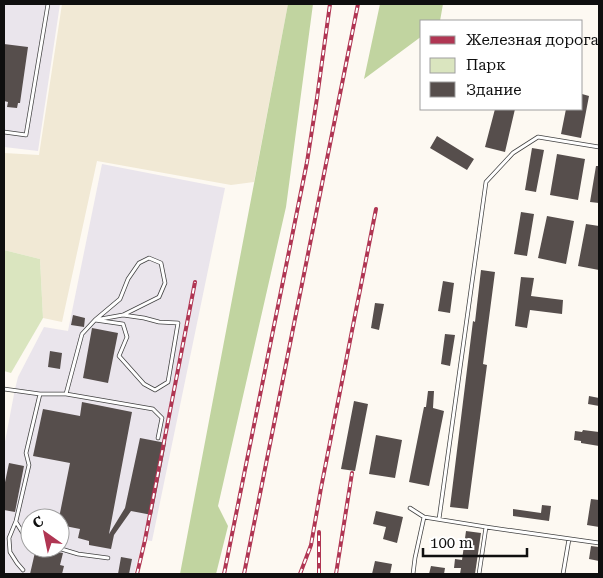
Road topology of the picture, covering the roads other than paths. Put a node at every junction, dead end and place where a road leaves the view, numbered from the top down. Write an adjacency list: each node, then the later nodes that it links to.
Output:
1 (48, 4): 2 (lane)
2 (4, 132)
3 (599, 147): 12 (lane)
4 (123, 315): 5 (lane); 5 (lane); 5 (lane)
5 (95, 320): 8 (lane)
6 (4, 389): 7 (lane)
7 (40, 394): 8 (lane); 13 (lane)
8 (66, 394): 9 (lane)
9 (158, 438)
10 (410, 508): 11 (lane)
11 (424, 517): 12 (lane); 21 (lane)
12 (439, 519): 14 (lane)
13 (16, 521): 15 (lane); 20 (lane)
14 (486, 527): 16 (lane); 22 (lane)
15 (20, 528)
16 (569, 539): 17 (lane); 23 (lane)
17 (599, 543)
18 (70, 552): 19 (lane)
19 (108, 558)
20 (23, 570)
21 (413, 574)
22 (479, 574)
23 (563, 574)

